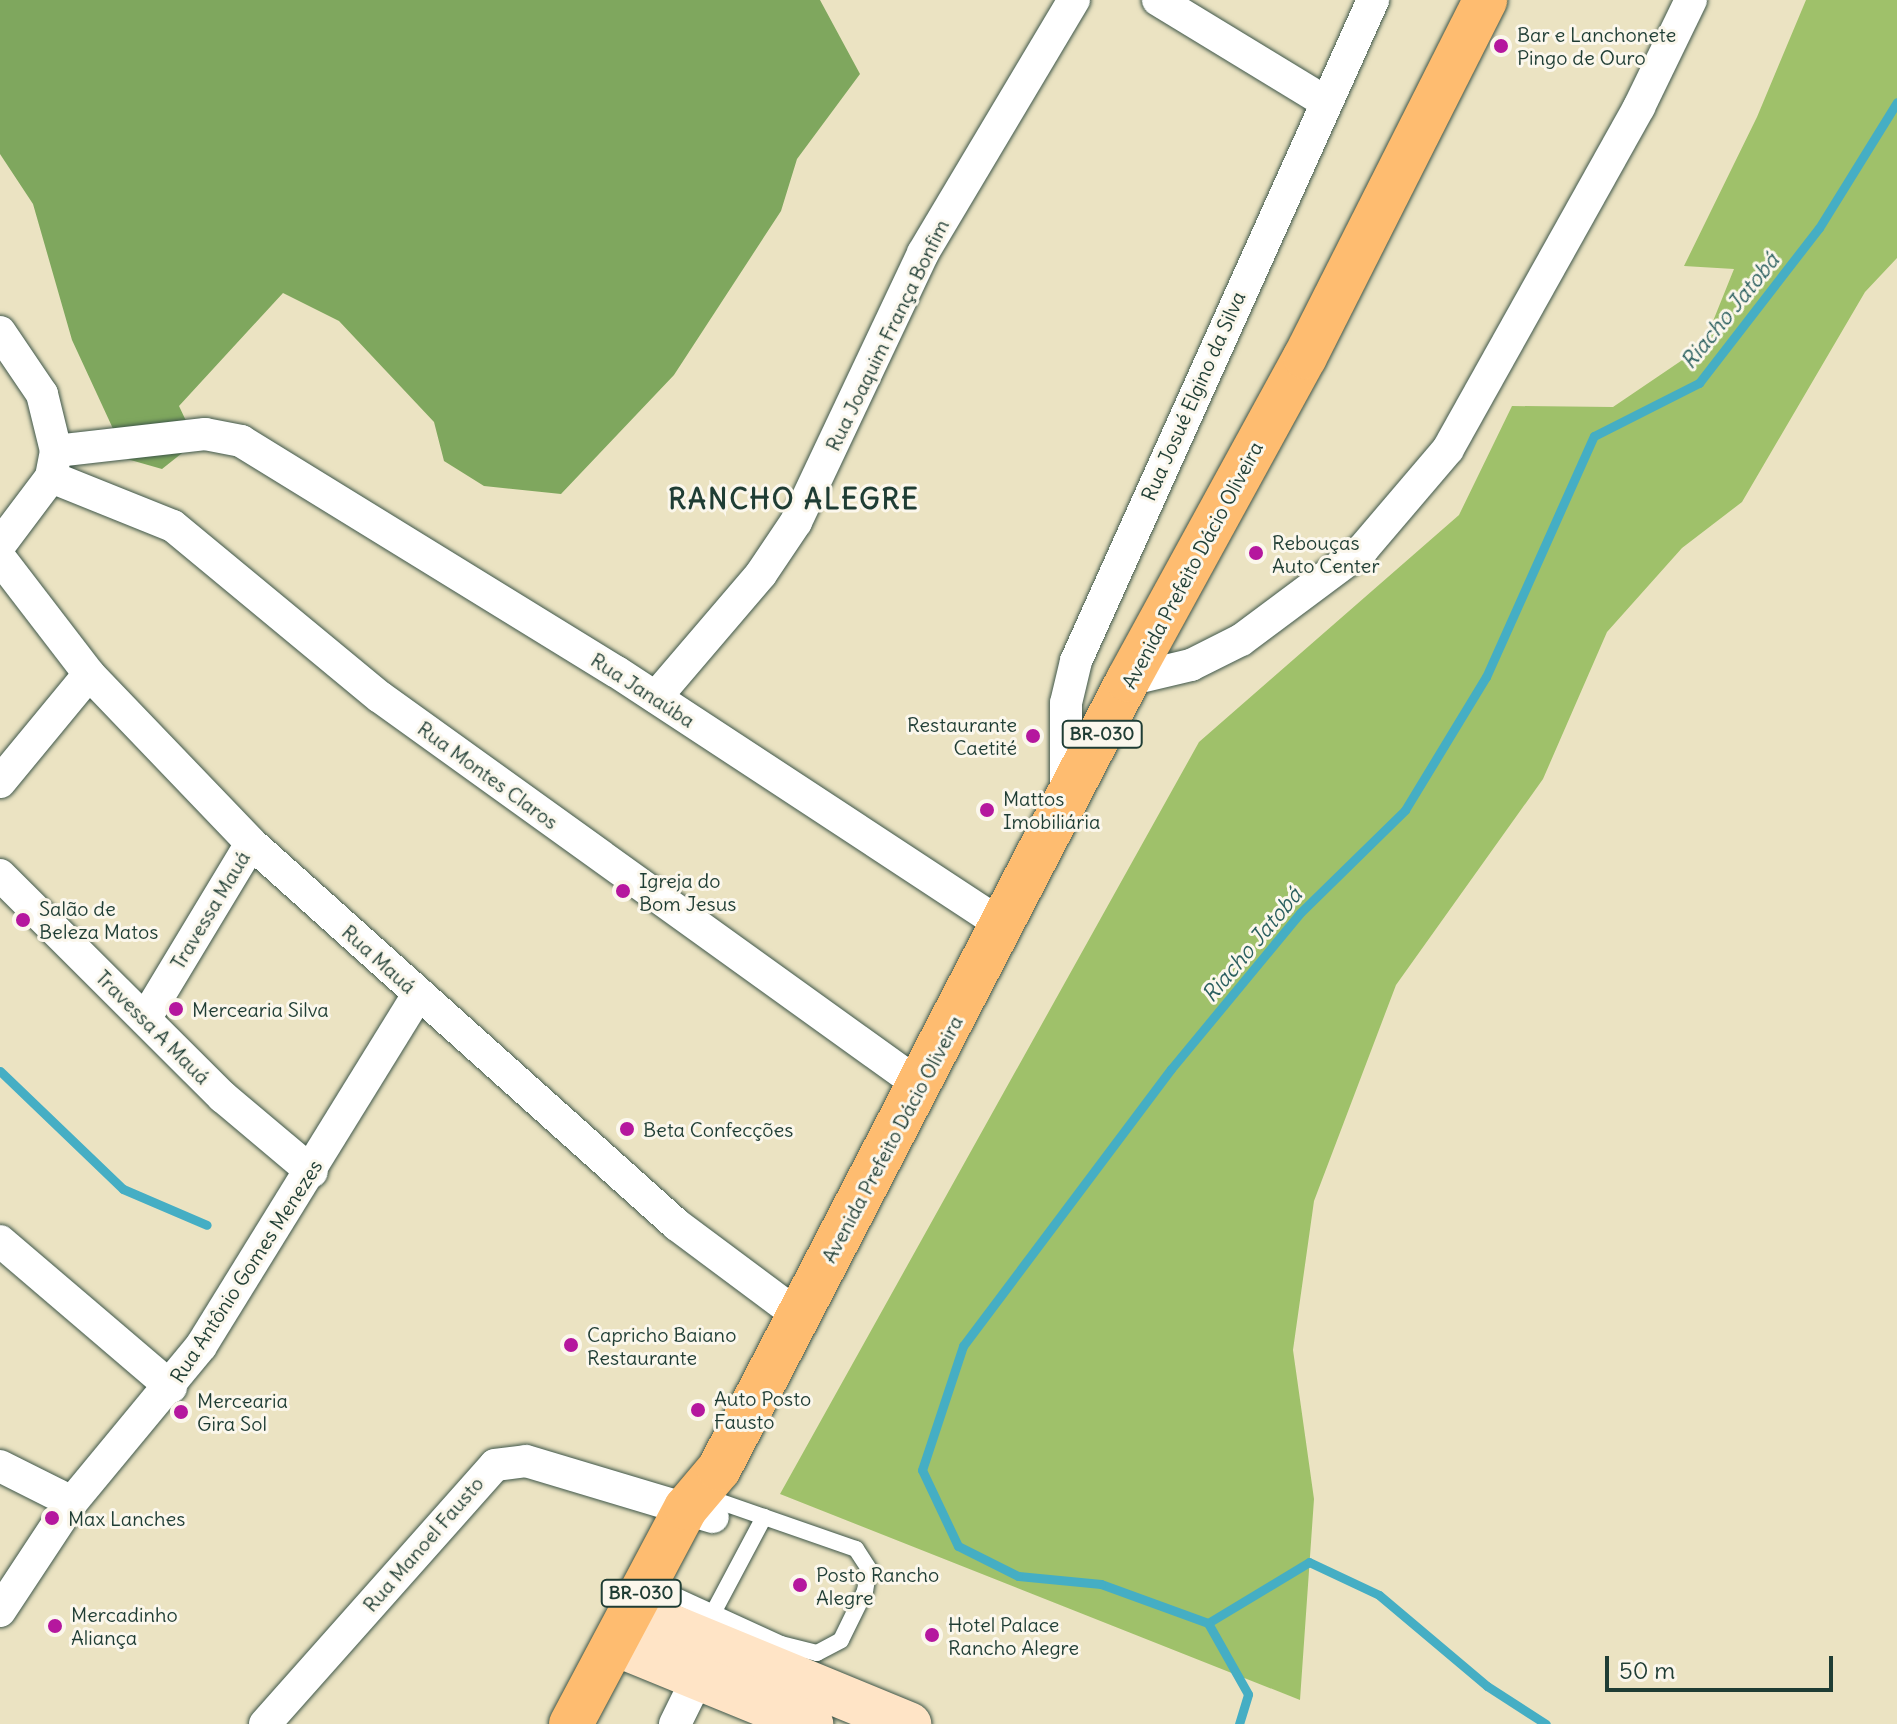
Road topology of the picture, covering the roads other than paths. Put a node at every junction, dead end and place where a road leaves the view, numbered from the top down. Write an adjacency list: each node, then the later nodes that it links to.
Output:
1 (1074, 0): 13 (street, Rua Joaquim França Bonfim)
2 (1158, 0): 6 (street)
3 (1373, 0): 6 (street, Rua Josué Elgino da Silva)
4 (1485, 0): 12 (main road, Avenida Prefeito Dácio Oliveira / BR-030)
5 (1691, 0): 12 (street)
6 (1324, 101): 15 (street, Rua Josué Elgino da Silva)
7 (0, 332): 8 (street)
8 (54, 464): 9 (street); 13 (street, Rua Janaúba); 21 (street, Rua Montes Claros)
9 (0, 545)
10 (0, 558): 11 (street, Rua Mauá)
11 (89, 674): 14 (street); 16 (street, Rua Mauá)
12 (1128, 680): 15 (main road, Avenida Prefeito Dácio Oliveira / BR-030)
13 (656, 697): 18 (street, Rua Janaúba)
14 (0, 782)
15 (1066, 806): 18 (main road, Avenida Prefeito Dácio Oliveira / BR-030)
16 (251, 843): 19 (street, Rua Mauá); 20 (street, Travessa Mauá)
17 (0, 875): 20 (street, Travessa A Mauá)
18 (1003, 926): 21 (main road, Avenida Prefeito Dácio Oliveira / BR-030)
19 (418, 994): 22 (street, Rua Antônio Gomes Menezes); 24 (street, Rua Mauá)
20 (145, 1019): 22 (street, Travessa A Mauá)
21 (921, 1086): 24 (main road, Avenida Prefeito Dácio Oliveira / BR-030)
22 (312, 1172): 25 (street, Rua Antônio Gomes Menezes)
23 (0, 1241): 25 (street)
24 (799, 1316): 27 (main road, Avenida Prefeito Dácio Oliveira / BR-030)
25 (171, 1387): 28 (street, Rua Antônio Gomes Menezes)
26 (0, 1466): 28 (street)
27 (708, 1499): 29 (lane); 31 (main road, Avenida Prefeito Dácio Oliveira / BR-030); 33 (street, Rua Manoel Fausto)
28 (72, 1502): 30 (street, Rua Antônio Gomes Menezes)
29 (764, 1517): 32 (lane); 32 (lane)
30 (0, 1611)
31 (644, 1625): 32 (street); 32 (lane); 34 (main road, Avenida Prefeito Dácio Oliveira / BR-030); 35 (main road, Avenida Prefeito Dácio Oliveira / BR-030)
32 (709, 1644): 36 (street); 37 (street); 38 (street)
33 (265, 1724)
34 (571, 1724)
35 (604, 1724)
36 (675, 1724)
37 (811, 1724)
38 (909, 1724)

